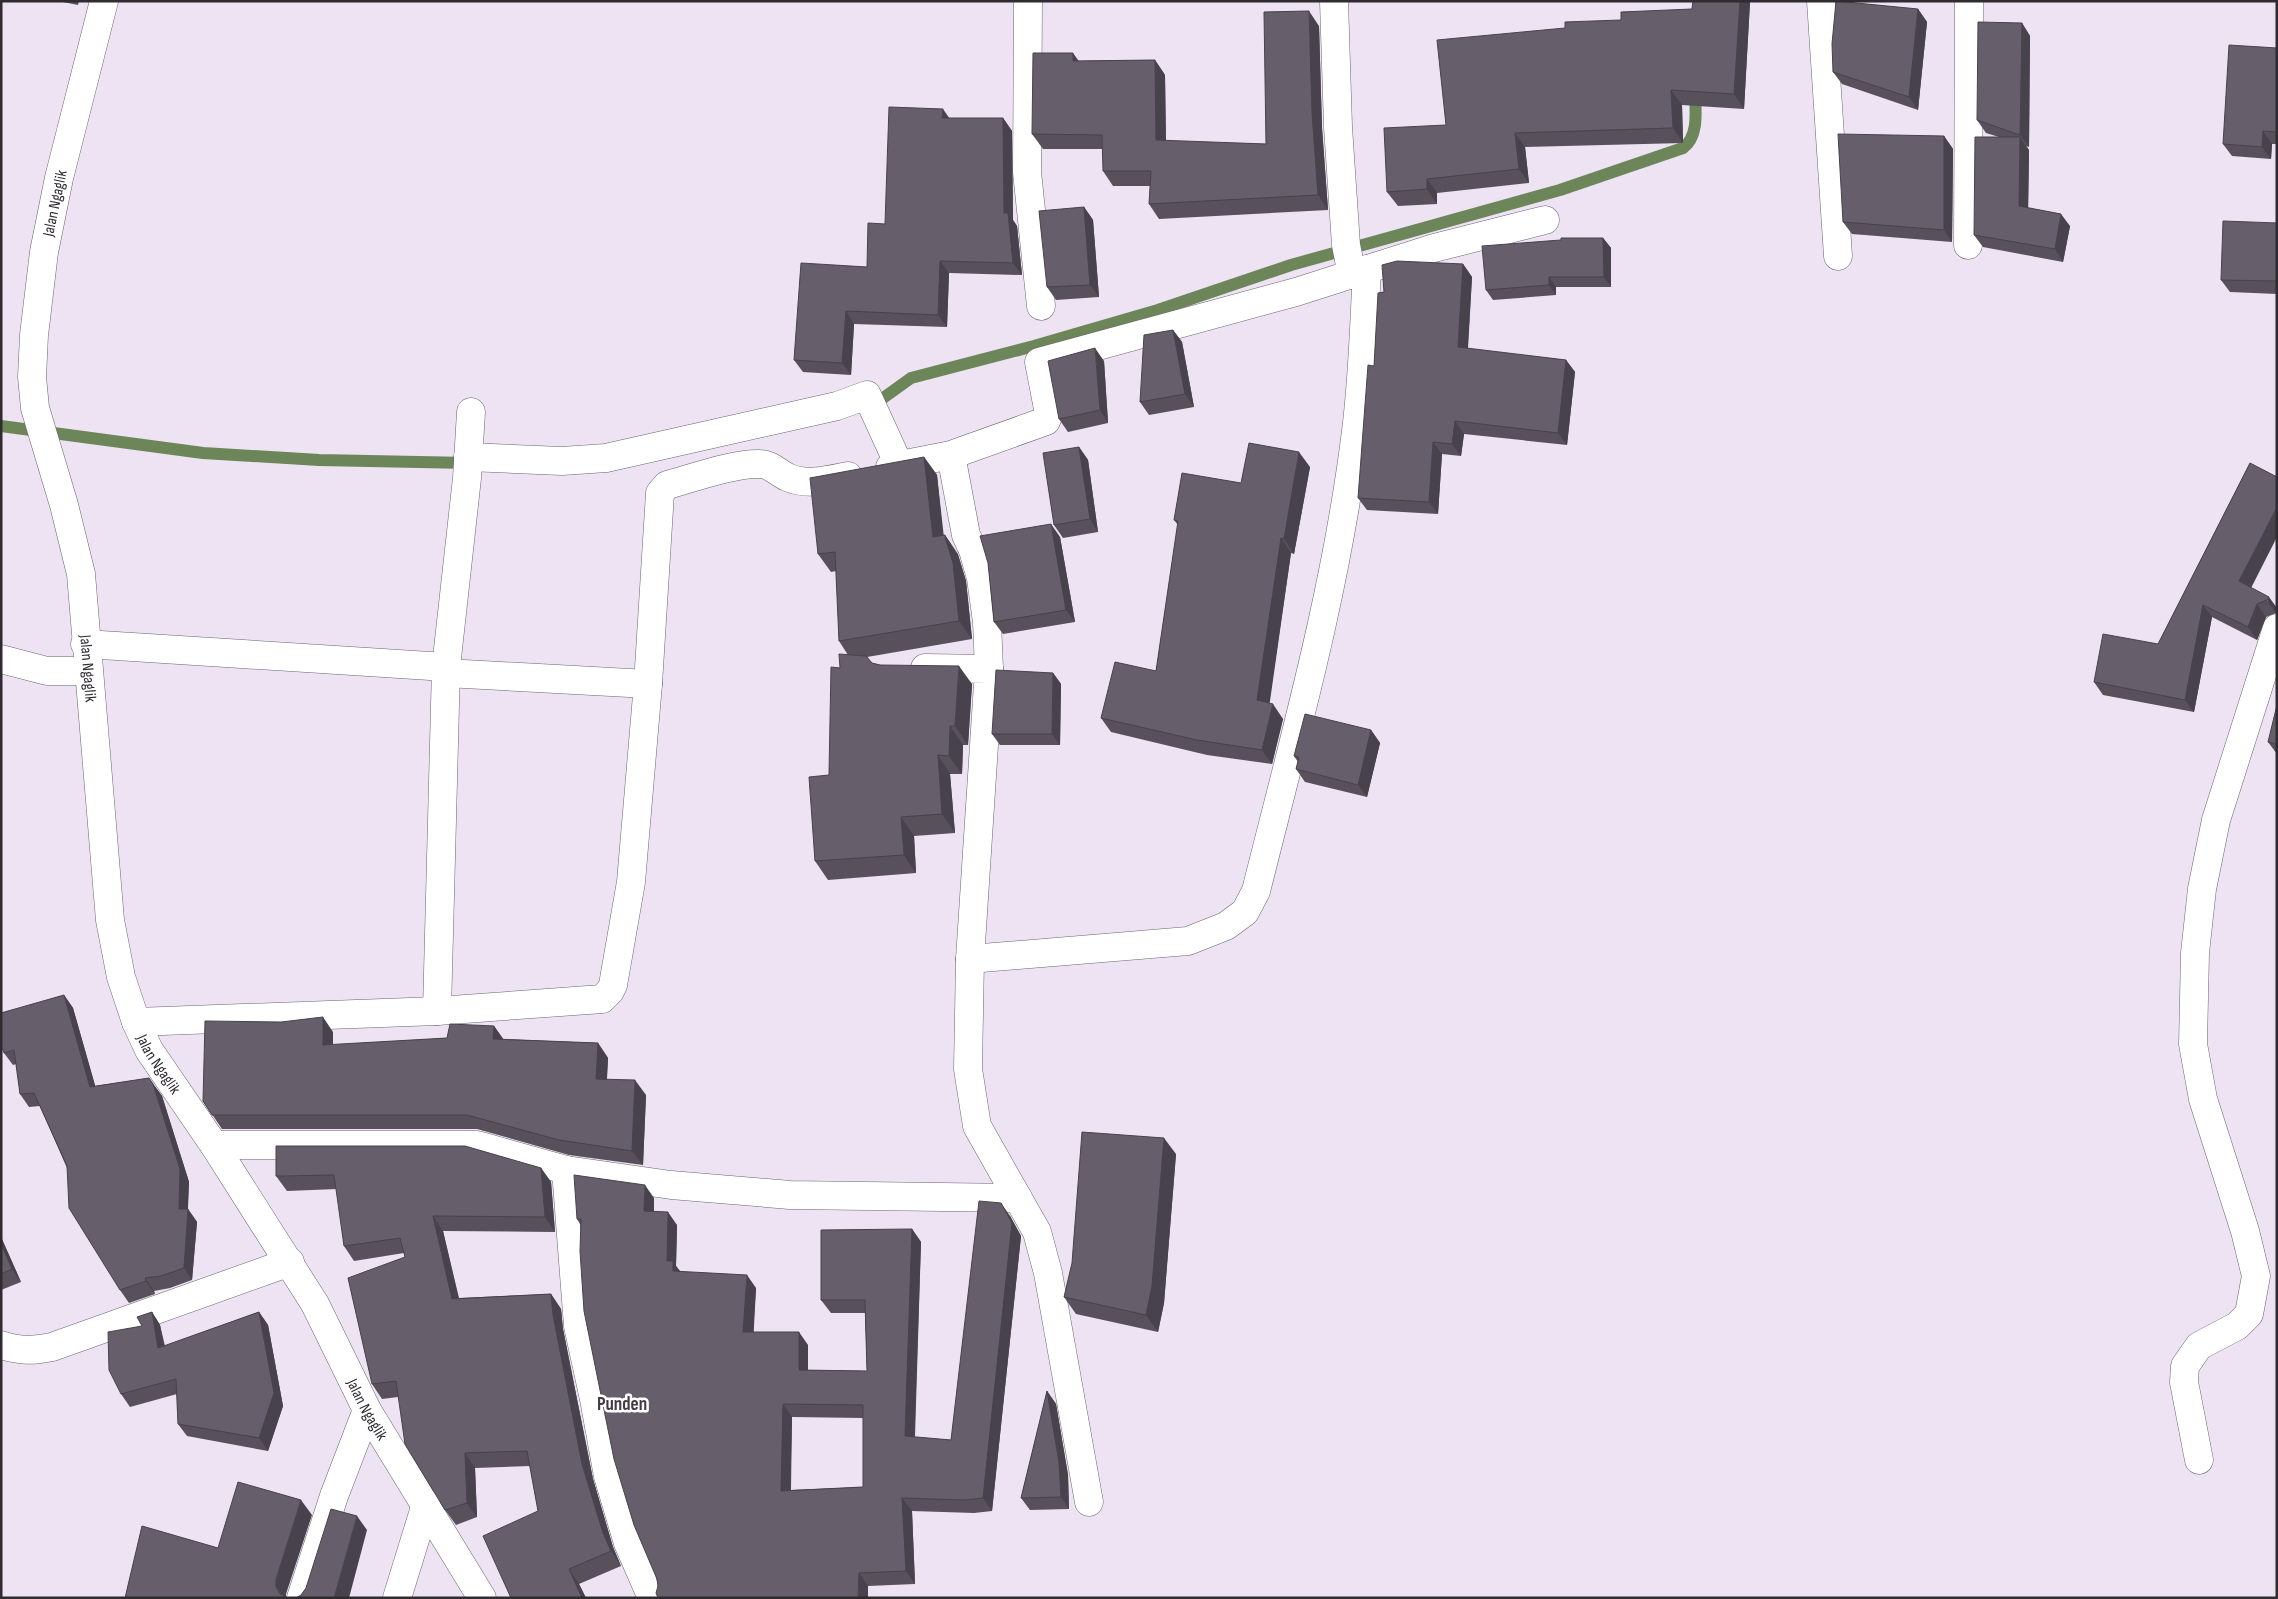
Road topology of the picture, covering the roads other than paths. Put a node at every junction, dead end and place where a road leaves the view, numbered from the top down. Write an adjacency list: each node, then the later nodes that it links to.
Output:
1 (104, 1): 16 (street, Jalan Ngaglik)
2 (1028, 1): 10 (street)
3 (1334, 1): 9 (street)
4 (1821, 1): 8 (street)
5 (1969, 1): 7 (street)
6 (1545, 220): 9 (street)
7 (1968, 245)
8 (1838, 256)
9 (1354, 264): 12 (street); 23 (street)
10 (1041, 306)
11 (471, 412): 13 (street)
12 (951, 455): 14 (street); 19 (street)
13 (467, 465): 14 (street); 20 (street)
14 (899, 465): 22 (street)
15 (2277, 628): 32 (street)
16 (85, 644): 20 (street); 21 (street, Jalan Ngaglik)
17 (1, 659): 21 (street)
18 (903, 668): 19 (street)
19 (989, 668): 23 (street)
20 (446, 670): 22 (street); 24 (street)
21 (88, 671): 25 (street, Jalan Ngaglik)
22 (648, 684): 24 (street)
23 (970, 959): 28 (street)
24 (437, 1011): 25 (street)
25 (136, 1022): 26 (street, Jalan Ngaglik)
26 (214, 1145): 27 (street); 29 (street, Jalan Ngaglik)
27 (566, 1170): 28 (street); 38 (street)
28 (1018, 1198): 33 (street)
29 (290, 1262): 30 (street); 31 (street, Jalan Ngaglik)
30 (1, 1345)
31 (367, 1410): 34 (street, Jalan Ngaglik); 35 (street)
32 (2199, 1460)
33 (1089, 1502)
34 (426, 1504): 36 (street); 37 (street, Jalan Ngaglik)
35 (301, 1598)
36 (397, 1598)
37 (482, 1598)
38 (652, 1598)

